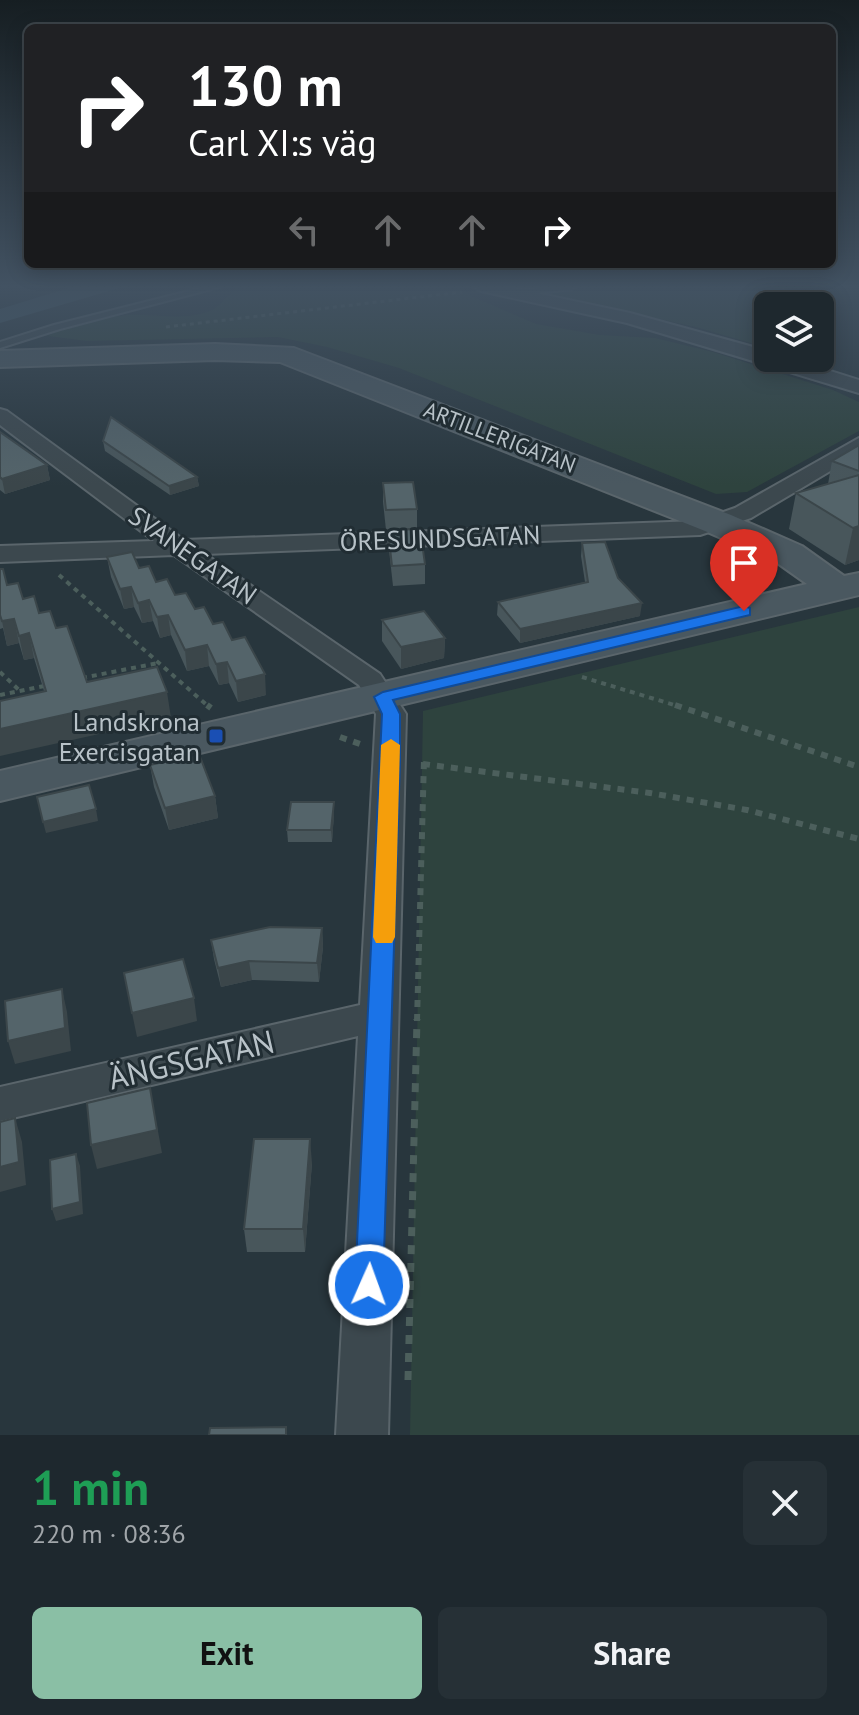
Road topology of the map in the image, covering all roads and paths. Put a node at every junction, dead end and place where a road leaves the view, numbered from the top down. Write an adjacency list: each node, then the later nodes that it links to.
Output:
1 (185, 353): 3 (street, ARTILLERIGATAN)
2 (248, 353): 8 (street, ARTILLERIGATAN)
3 (0, 359)
4 (815, 372): 5 (street)
5 (859, 387)
6 (0, 415): 9 (street, SVANEGATAN)
7 (859, 445): 8 (street, ÖRESUNDSGATAN)
8 (718, 523): 9 (street, ÖRESUNDSGATAN); 12 (street, ARTILLERIGATAN)
9 (177, 546): 10 (street, ÖRESUNDSGATAN); 20 (street, SVANEGATAN)
10 (57, 551): 11 (street, ÖRESUNDSGATAN); 13 (path)
11 (0, 554)
12 (848, 586): 20 (street)
13 (159, 662): 16 (path); 21 (path)
14 (0, 672): 18 (path)
15 (578, 675): 23 (path)
16 (66, 682)
17 (51, 685): 18 (path)
18 (20, 691): 19 (path)
19 (0, 695)
20 (383, 697): 22 (street); 24 (street)
21 (217, 719)
22 (412, 758): 25 (path); 26 (street); 28 (path)
23 (859, 767)
24 (0, 786)
25 (859, 839)
26 (381, 1015): 27 (street, ÄNGSGATAN); 29 (street)
27 (0, 1104)
28 (408, 1389)
29 (362, 1435)

